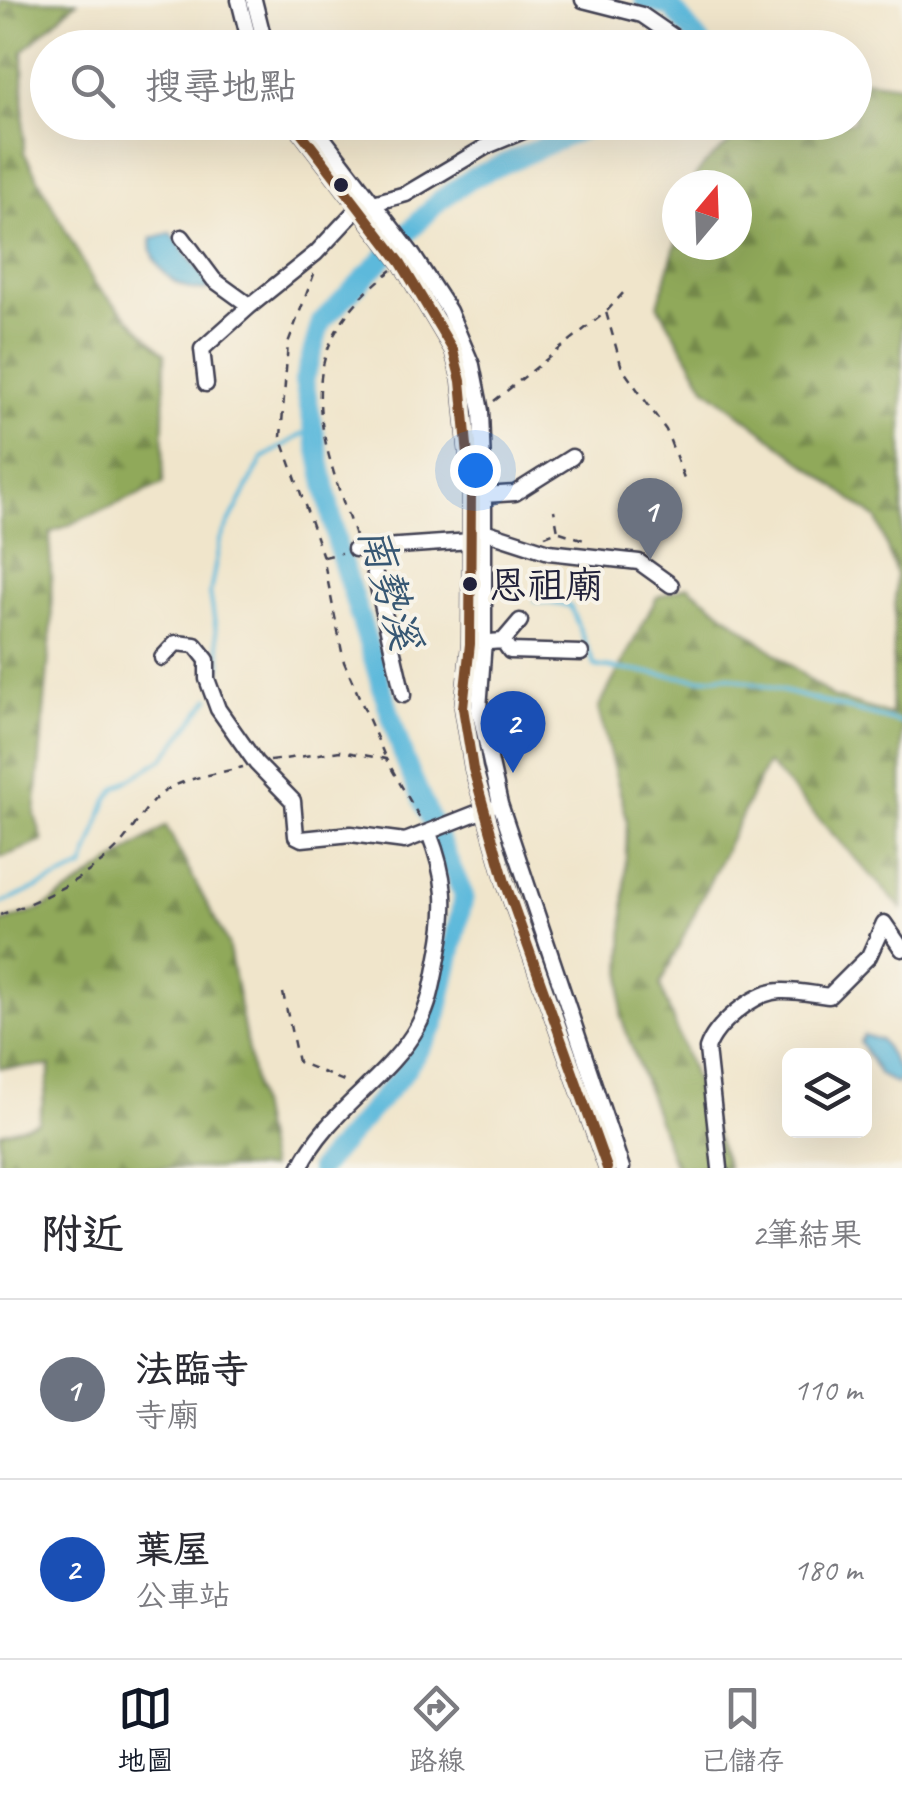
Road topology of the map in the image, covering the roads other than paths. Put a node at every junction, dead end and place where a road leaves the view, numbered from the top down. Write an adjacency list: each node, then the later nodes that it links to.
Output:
1 (239, 0): 4 (street)
2 (254, 0): 5 (street)
3 (583, 0): 6 (street)
4 (246, 30)
5 (262, 30)
6 (664, 30)
7 (307, 140): 11 (street)
8 (325, 140): 10 (street)
9 (501, 140): 10 (street)
10 (376, 205): 11 (street); 12 (street)
11 (359, 207): 12 (street); 14 (street)
12 (380, 222): 16 (street)
13 (182, 237): 14 (street)
14 (250, 306): 15 (street)
15 (206, 384)
16 (473, 412): 18 (street); 20 (street)
17 (572, 456): 18 (street)
18 (484, 495): 19 (street)
19 (484, 532): 20 (street); 21 (street); 24 (street)
20 (470, 540): 24 (street); 27 (street)
21 (671, 585)
22 (520, 621): 23 (street)
23 (503, 641): 24 (street); 25 (street)
24 (477, 643): 28 (street); 29 (street)
25 (581, 653)
26 (162, 658): 30 (street)
27 (403, 695)
28 (500, 804): 29 (street); 33 (street)
29 (479, 811): 30 (street); 33 (street)
30 (429, 832): 32 (street)
31 (902, 949): 34 (street)
32 (300, 1168)
33 (617, 1168)
34 (720, 1168)

